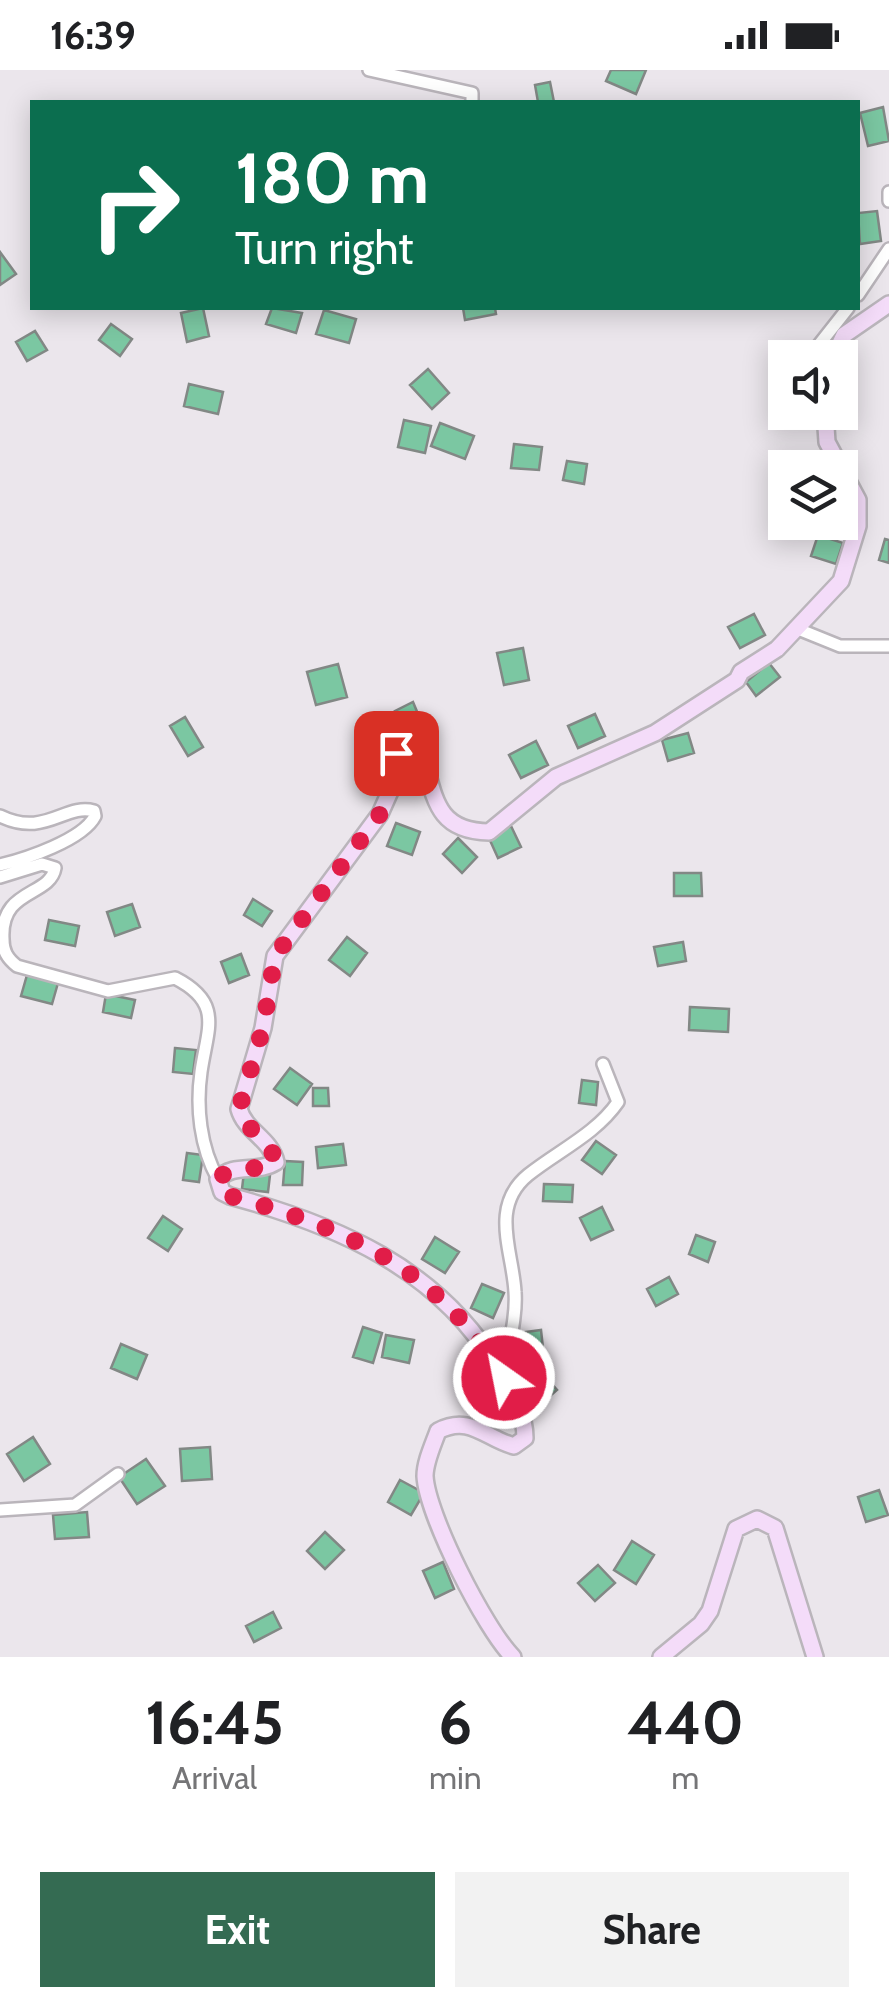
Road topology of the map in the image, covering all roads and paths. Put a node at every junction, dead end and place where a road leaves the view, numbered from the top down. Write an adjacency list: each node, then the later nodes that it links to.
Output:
1 (369, 70): 2 (street)
2 (472, 100)
3 (889, 192): 4 (street)
4 (889, 200)
5 (889, 249): 6 (street)
6 (860, 291)
7 (889, 304): 10 (street)
8 (846, 310): 9 (street)
9 (823, 340)
10 (842, 340)
11 (826, 430): 12 (street)
12 (798, 628): 13 (street); 18 (street)
13 (889, 646)
14 (0, 816): 15 (street)
15 (0, 865)
16 (0, 876): 18 (street)
17 (603, 1064): 19 (street)
18 (218, 1179): 19 (street)
19 (504, 1378): 22 (street)
20 (118, 1474): 21 (street)
21 (0, 1510)
22 (513, 1657)
23 (661, 1657): 24 (street)
24 (815, 1657)

